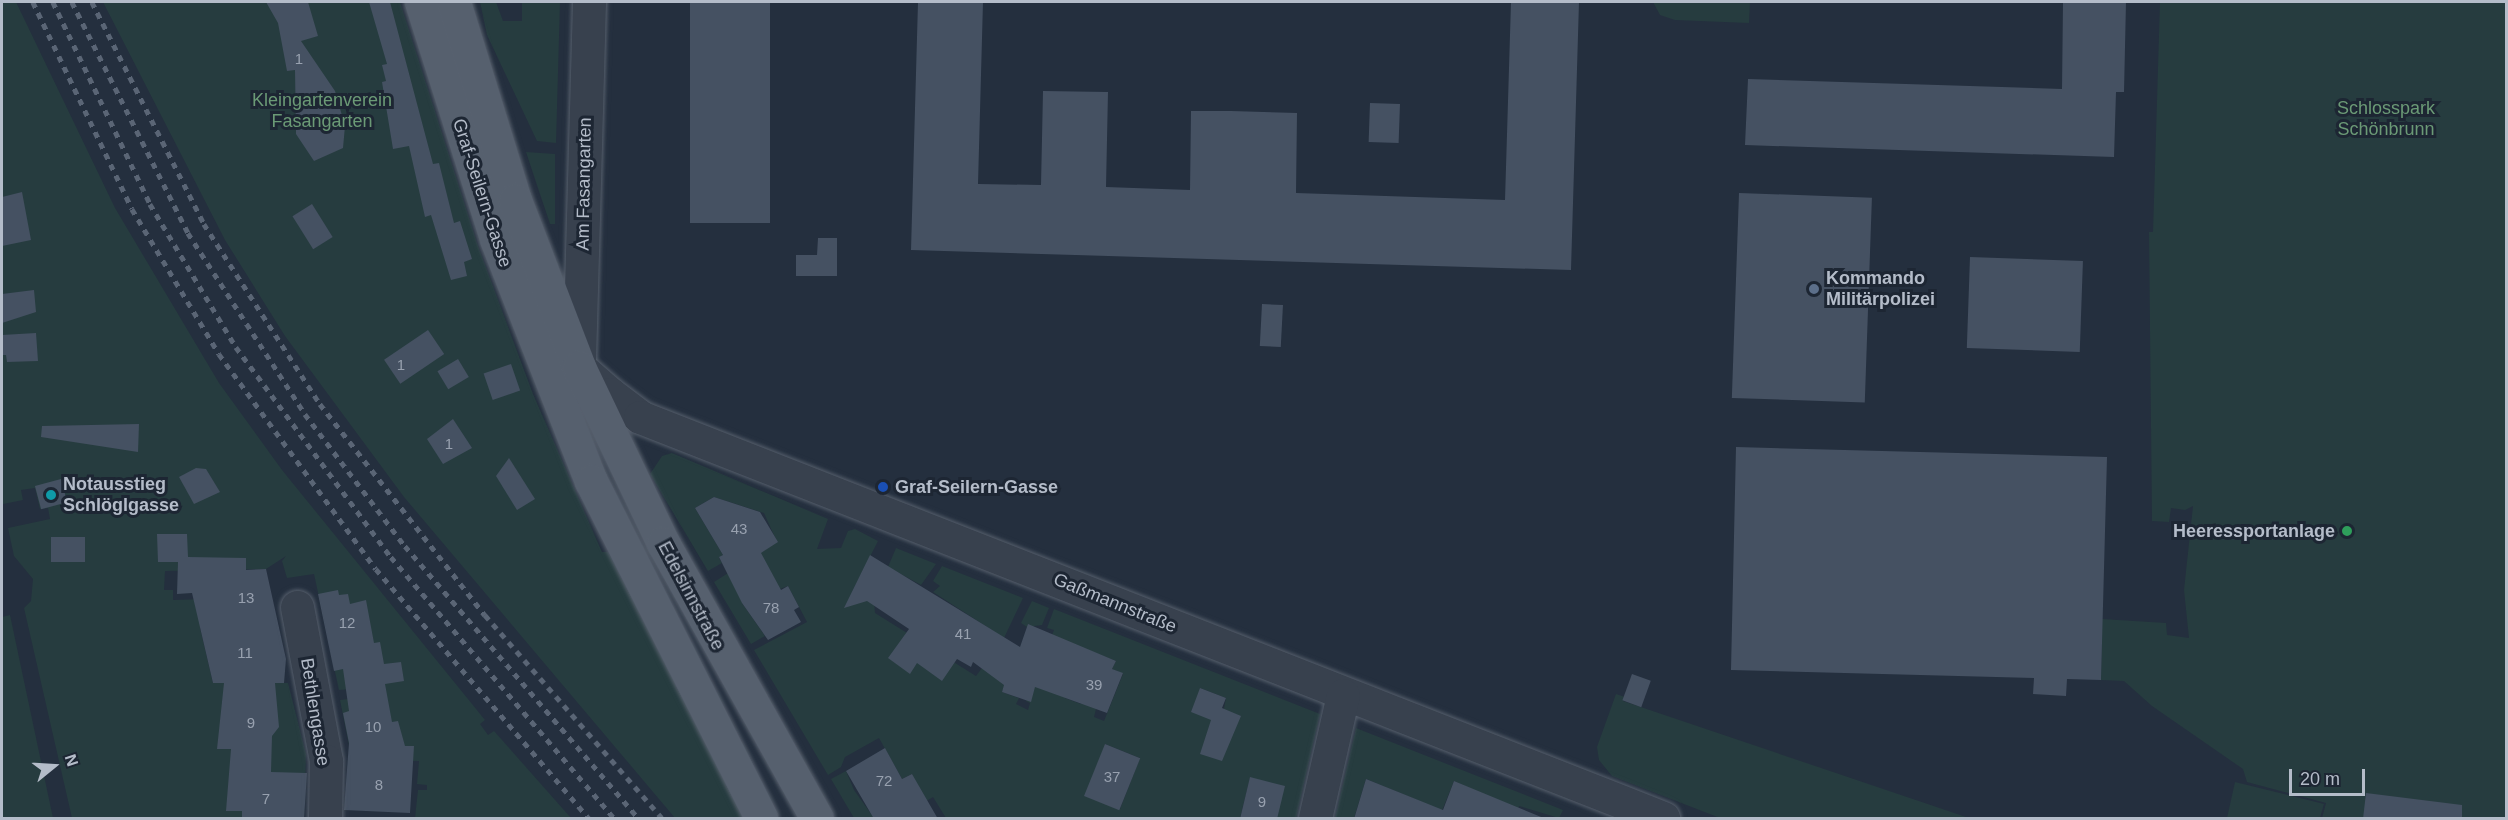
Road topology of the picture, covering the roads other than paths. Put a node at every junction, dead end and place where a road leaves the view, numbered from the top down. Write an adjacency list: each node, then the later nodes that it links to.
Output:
1 (421, 2): 7 (main road, Graf-Seilern-Gasse)
2 (454, 2): 4 (main road, Graf-Seilern-Gasse)
3 (589, 2): 4 (street, Am Fasangarten)
4 (579, 367): 5 (street, Gaßmannstraße); 6 (main road, Edelsinnstraße)
5 (640, 417): 6 (street); 9 (street, Gaßmannstraße)
6 (610, 435): 7 (street); 12 (main road, Edelsinnstraße)
7 (591, 481): 11 (main road)
8 (297, 607): 10 (street, Bethlengasse)
9 (1343, 695): 13 (street); 14 (street, Gaßmannstraße)
10 (325, 819)
11 (761, 819)
12 (817, 819)
13 (1315, 819)
14 (1663, 819)

